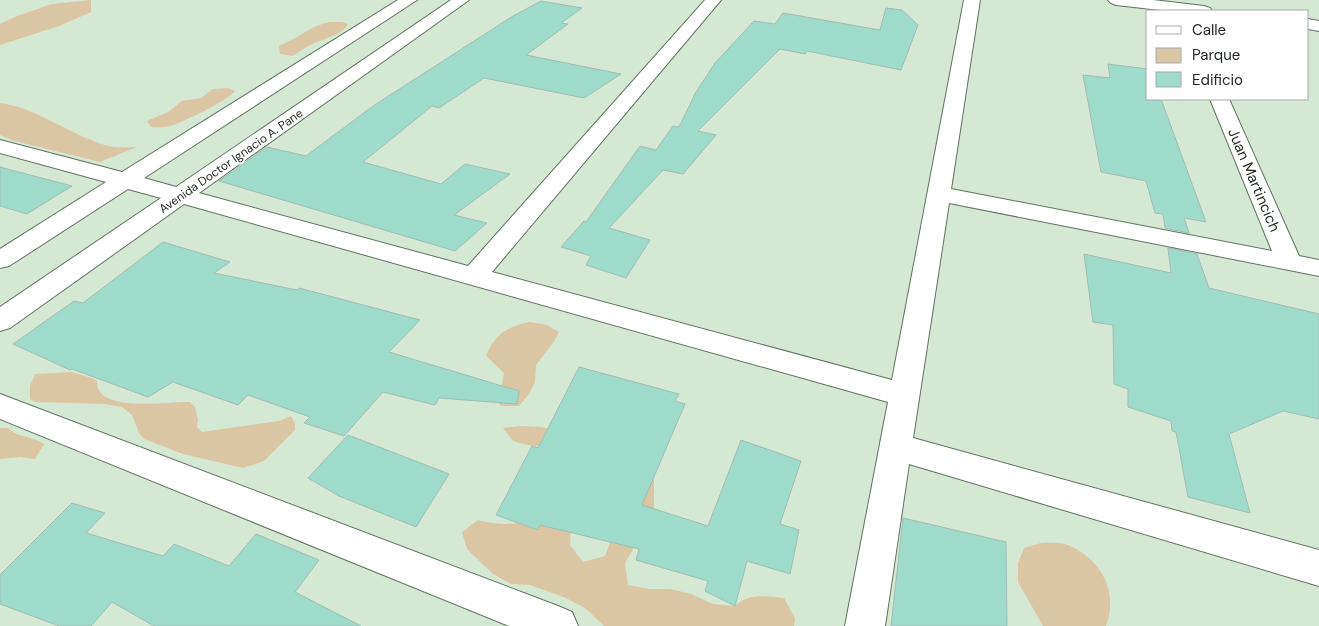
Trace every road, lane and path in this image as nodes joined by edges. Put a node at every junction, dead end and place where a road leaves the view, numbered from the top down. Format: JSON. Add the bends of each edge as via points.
{"nodes":[{"id":1,"x":409,"y":0,"type":"edge"},
{"id":2,"x":461,"y":0,"type":"edge"},
{"id":3,"x":713,"y":0,"type":"edge"},
{"id":4,"x":1116,"y":0,"type":"edge"},
{"id":5,"x":968,"y":1,"type":"edge"},
{"id":6,"x":1181,"y":7,"type":"edge"},
{"id":7,"x":1198,"y":10,"type":"edge"},
{"id":8,"x":1220,"y":100,"type":"edge"},
{"id":9,"x":0,"y":146,"type":"edge"},
{"id":10,"x":124,"y":180,"type":"junction"},
{"id":11,"x":939,"y":194,"type":"junction"},
{"id":12,"x":181,"y":196,"type":"junction"},
{"id":13,"x":0,"y":260,"type":"edge"},
{"id":14,"x":1289,"y":262,"type":"junction"},
{"id":15,"x":1319,"y":268,"type":"edge"},
{"id":16,"x":473,"y":277,"type":"junction"},
{"id":17,"x":0,"y":321,"type":"edge"},
{"id":18,"x":904,"y":395,"type":"junction"},
{"id":19,"x":0,"y":406,"type":"edge"},
{"id":20,"x":896,"y":447,"type":"junction"},
{"id":21,"x":1319,"y":568,"type":"edge"},
{"id":22,"x":558,"y":626,"type":"edge"},
{"id":23,"x":865,"y":626,"type":"edge"}],
"edges":[{"from":1,"to":10,"type":"street"},
{"from":2,"to":12,"type":"street","name":"Avenida Doctor Ignacio A. Pane"},
{"from":3,"to":16,"type":"street"},
{"from":4,"to":6,"type":"street"},
{"from":5,"to":11,"type":"street"},
{"from":6,"to":7,"type":"street"},
{"from":8,"to":14,"type":"street","name":"Juan Martincich"},
{"from":9,"to":10,"type":"street"},
{"from":10,"to":12,"type":"street"},
{"from":10,"to":13,"type":"street"},
{"from":11,"to":14,"type":"street"},
{"from":11,"to":18,"type":"street"},
{"from":12,"to":16,"type":"street"},
{"from":12,"to":17,"type":"street","name":"Avenida Doctor Ignacio A. Pane"},
{"from":14,"to":15,"type":"street"},
{"from":16,"to":18,"type":"street"},
{"from":18,"to":20,"type":"street"},
{"from":19,"to":22,"type":"street"},
{"from":20,"to":21,"type":"street"},
{"from":20,"to":23,"type":"street"}]}
